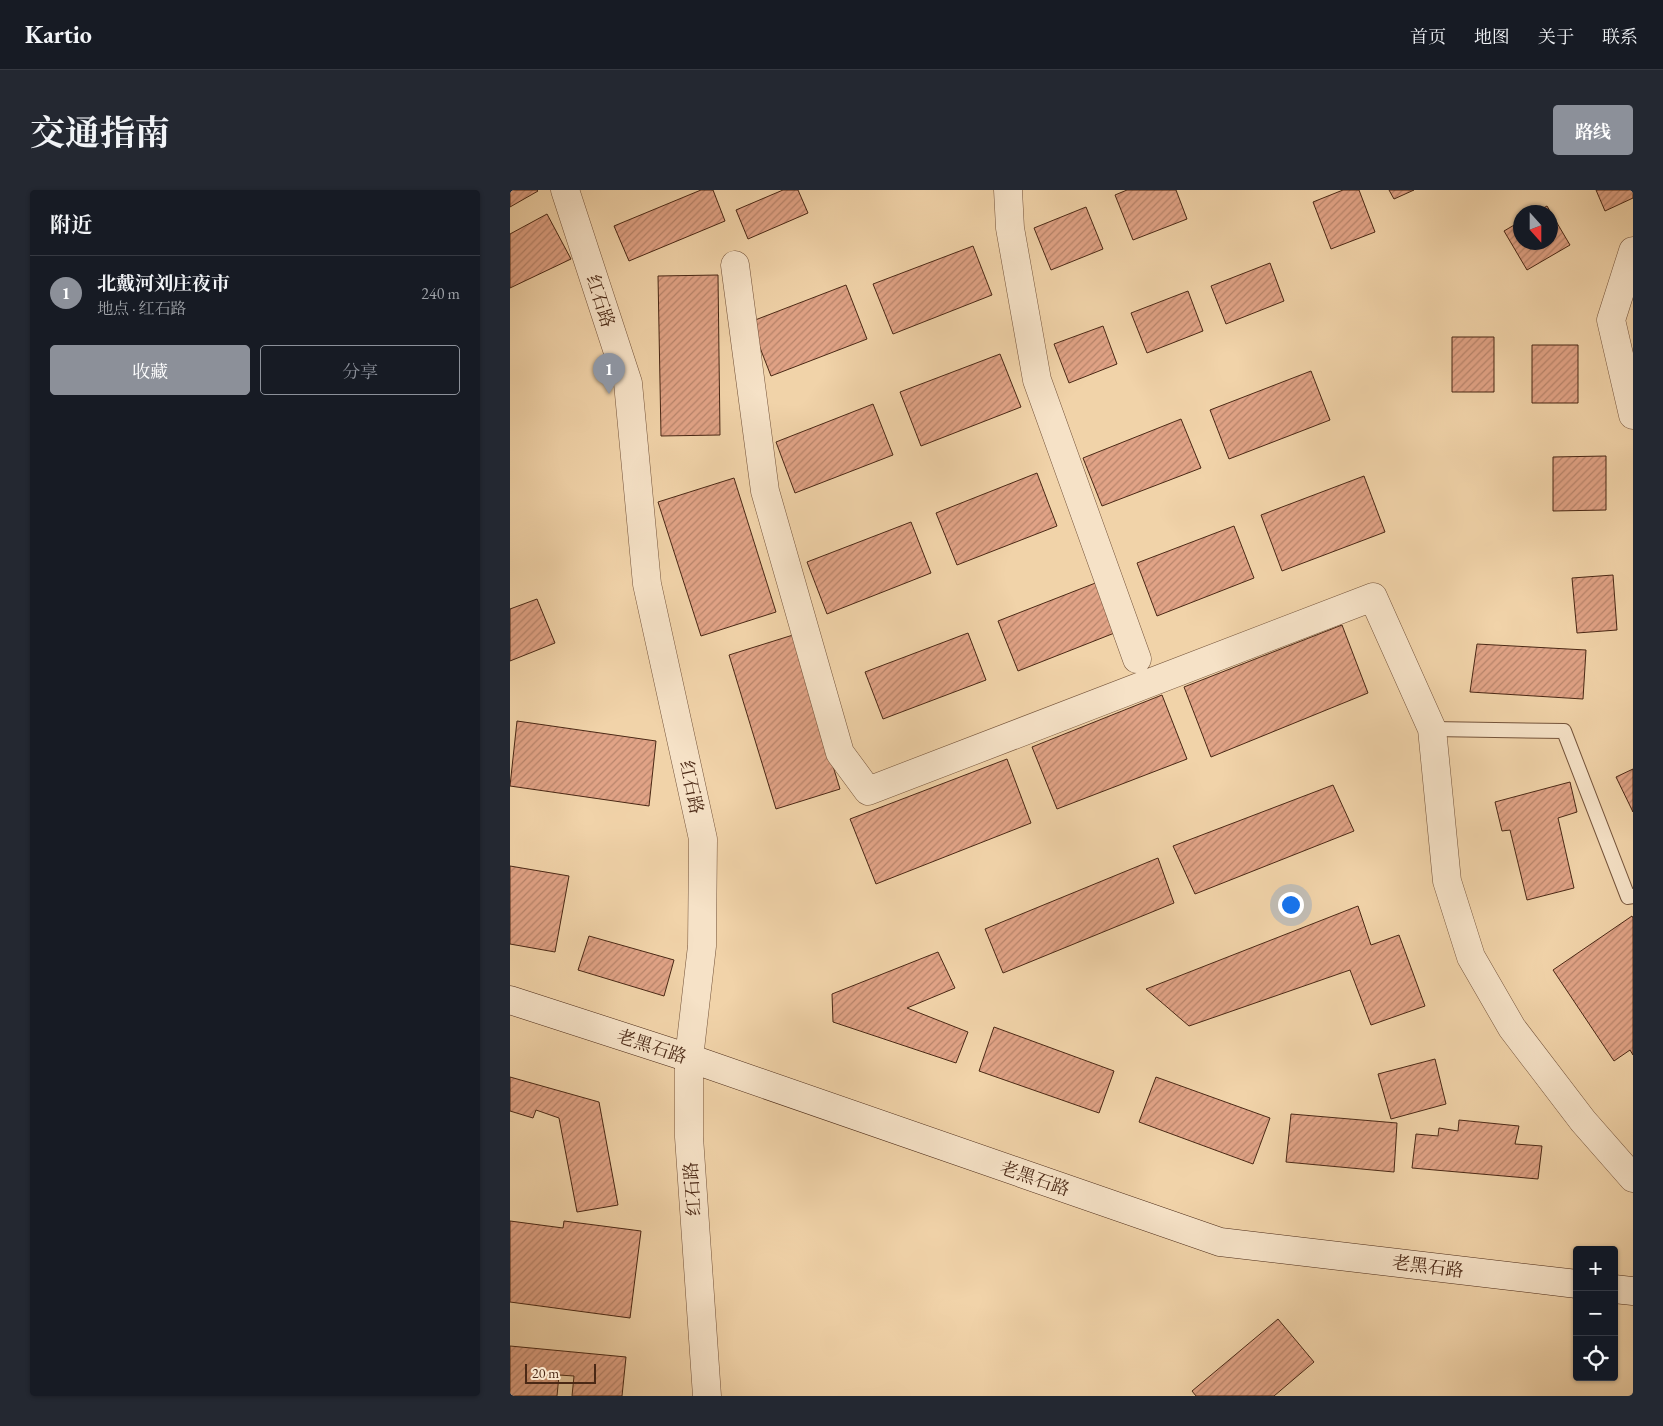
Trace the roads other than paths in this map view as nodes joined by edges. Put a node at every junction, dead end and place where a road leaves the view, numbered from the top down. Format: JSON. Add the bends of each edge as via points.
{"nodes":[{"id":1,"x":565,"y":190,"type":"edge"},
{"id":2,"x":1008,"y":190,"type":"edge"},
{"id":3,"x":1633,"y":251,"type":"edge"},
{"id":4,"x":735,"y":265,"type":"dead end"},
{"id":5,"x":1633,"y":414,"type":"edge"},
{"id":6,"x":1137,"y":659,"type":"dead end"},
{"id":7,"x":1432,"y":729,"type":"junction"},
{"id":8,"x":1633,"y":896,"type":"edge"},
{"id":9,"x":510,"y":1000,"type":"edge"},
{"id":10,"x":689,"y":1058,"type":"junction"},
{"id":11,"x":1633,"y":1178,"type":"edge"},
{"id":12,"x":1573,"y":1284,"type":"edge"},
{"id":13,"x":1618,"y":1289,"type":"edge"},
{"id":14,"x":1633,"y":1291,"type":"edge"},
{"id":15,"x":707,"y":1396,"type":"edge"}],
"edges":[{"from":1,"to":10,"type":"street","name":"红石路","via":[[628,383],[647,584],[703,839],[702,946]]},
{"from":2,"to":6,"type":"street","via":[[1010,228],[1037,380]]},
{"from":3,"to":5,"type":"street","via":[[1611,320]]},
{"from":4,"to":7,"type":"street","via":[[765,491],[840,753],[868,791],[1373,597]]},
{"from":7,"to":8,"type":"lane","via":[[1564,731],[1628,897]]},
{"from":7,"to":11,"type":"street","via":[[1447,881],[1471,957],[1512,1028],[1583,1121]]},
{"from":9,"to":10,"type":"street","name":"老黑石路"},
{"from":10,"to":12,"type":"street","name":"老黑石路","via":[[1220,1242]]},
{"from":10,"to":15,"type":"street","name":"红石路","via":[[688,1137]]},
{"from":13,"to":14,"type":"street"}]}
